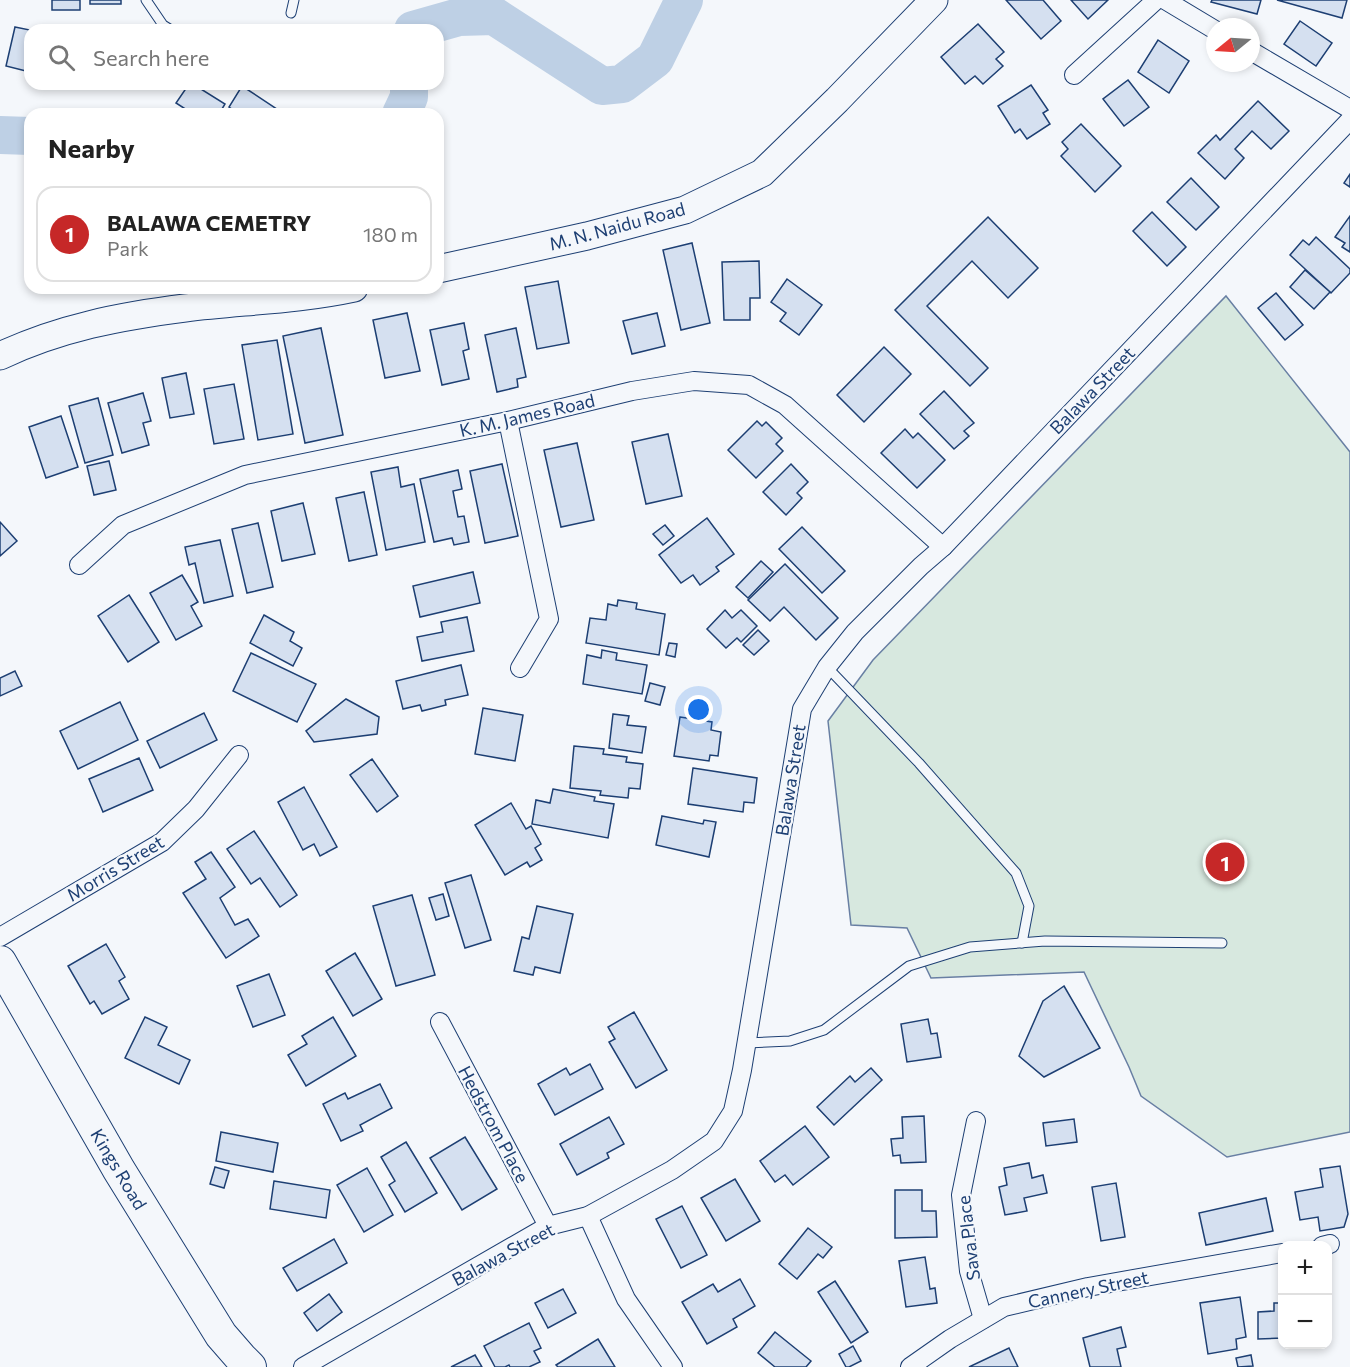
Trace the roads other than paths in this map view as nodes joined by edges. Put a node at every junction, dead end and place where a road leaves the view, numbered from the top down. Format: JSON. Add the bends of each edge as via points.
{"nodes":[{"id":1,"x":146,"y":0,"type":"edge"},
{"id":2,"x":294,"y":0,"type":"edge"},
{"id":3,"x":934,"y":0,"type":"edge"},
{"id":4,"x":1156,"y":0,"type":"edge"},
{"id":5,"x":1165,"y":0,"type":"edge"},
{"id":6,"x":291,"y":13,"type":"dead end"},
{"id":7,"x":162,"y":24,"type":"edge"},
{"id":8,"x":1206,"y":25,"type":"edge"},
{"id":9,"x":1260,"y":56,"type":"edge"},
{"id":10,"x":1074,"y":75,"type":"dead end"},
{"id":11,"x":1350,"y":109,"type":"edge"},
{"id":12,"x":1350,"y":120,"type":"edge"},
{"id":13,"x":444,"y":268,"type":"edge"},
{"id":14,"x":328,"y":294,"type":"edge"},
{"id":15,"x":0,"y":356,"type":"edge"},
{"id":16,"x":508,"y":421,"type":"junction"},
{"id":17,"x":943,"y":548,"type":"junction"},
{"id":18,"x":80,"y":565,"type":"dead end"},
{"id":19,"x":827,"y":667,"type":"junction"},
{"id":20,"x":520,"y":668,"type":"dead end"},
{"id":21,"x":239,"y":755,"type":"dead end"},
{"id":22,"x":0,"y":937,"type":"edge"},
{"id":23,"x":1022,"y":943,"type":"junction"},
{"id":24,"x":1222,"y":943,"type":"dead end"},
{"id":25,"x":0,"y":962,"type":"edge"},
{"id":26,"x":440,"y":1022,"type":"dead end"},
{"id":27,"x":747,"y":1042,"type":"junction"},
{"id":28,"x":976,"y":1121,"type":"dead end"},
{"id":29,"x":588,"y":1216,"type":"junction"},
{"id":30,"x":548,"y":1226,"type":"junction"},
{"id":31,"x":1278,"y":1253,"type":"edge"},
{"id":32,"x":983,"y":1319,"type":"junction"},
{"id":33,"x":250,"y":1367,"type":"edge"},
{"id":34,"x":303,"y":1367,"type":"edge"},
{"id":35,"x":673,"y":1367,"type":"edge"},
{"id":36,"x":910,"y":1367,"type":"edge"}],
"edges":[{"from":1,"to":7,"type":"lane"},
{"from":2,"to":6,"type":"lane"},
{"from":3,"to":13,"type":"main road","name":"M. N. Naidu Road","via":[[762,173],[685,210]]},
{"from":4,"to":10,"type":"street"},
{"from":5,"to":8,"type":"street"},
{"from":9,"to":11,"type":"street"},
{"from":12,"to":17,"type":"street","name":"Balawa Street"},
{"from":14,"to":15,"type":"main road","via":[[99,321]]},
{"from":16,"to":17,"type":"street","name":"K. M. James Road","via":[[632,391],[694,381],[749,385],[785,405]]},
{"from":16,"to":18,"type":"street","name":"K. M. James Road","via":[[245,475],[123,525]]},
{"from":16,"to":20,"type":"street","via":[[549,619]]},
{"from":17,"to":19,"type":"street","name":"Balawa Street","via":[[855,632]]},
{"from":19,"to":23,"type":"lane","via":[[1016,873],[1029,906]]},
{"from":19,"to":27,"type":"street","name":"Balawa Street","via":[[802,709]]},
{"from":21,"to":22,"type":"street","name":"Morris Street","via":[[196,809],[162,842]]},
{"from":23,"to":24,"type":"lane"},
{"from":23,"to":27,"type":"lane","via":[[970,947],[909,966],[824,1030],[790,1041]]},
{"from":25,"to":33,"type":"highway","name":"Kings Road","via":[[119,1170],[221,1335]]},
{"from":26,"to":30,"type":"street","name":"Hedstrom Place"},
{"from":27,"to":29,"type":"street","name":"Balawa Street","via":[[733,1111],[714,1141],[672,1170]]},
{"from":28,"to":32,"type":"street","name":"Sava Place","via":[[961,1195],[969,1271]]},
{"from":29,"to":30,"type":"street","name":"Balawa Street"},
{"from":29,"to":35,"type":"street","via":[[626,1299]]},
{"from":30,"to":34,"type":"street","name":"Balawa Street"},
{"from":31,"to":32,"type":"street","name":"Cannery Street","via":[[1088,1287],[1004,1307]]},
{"from":32,"to":36,"type":"street","name":"Cannery Street"}]}
